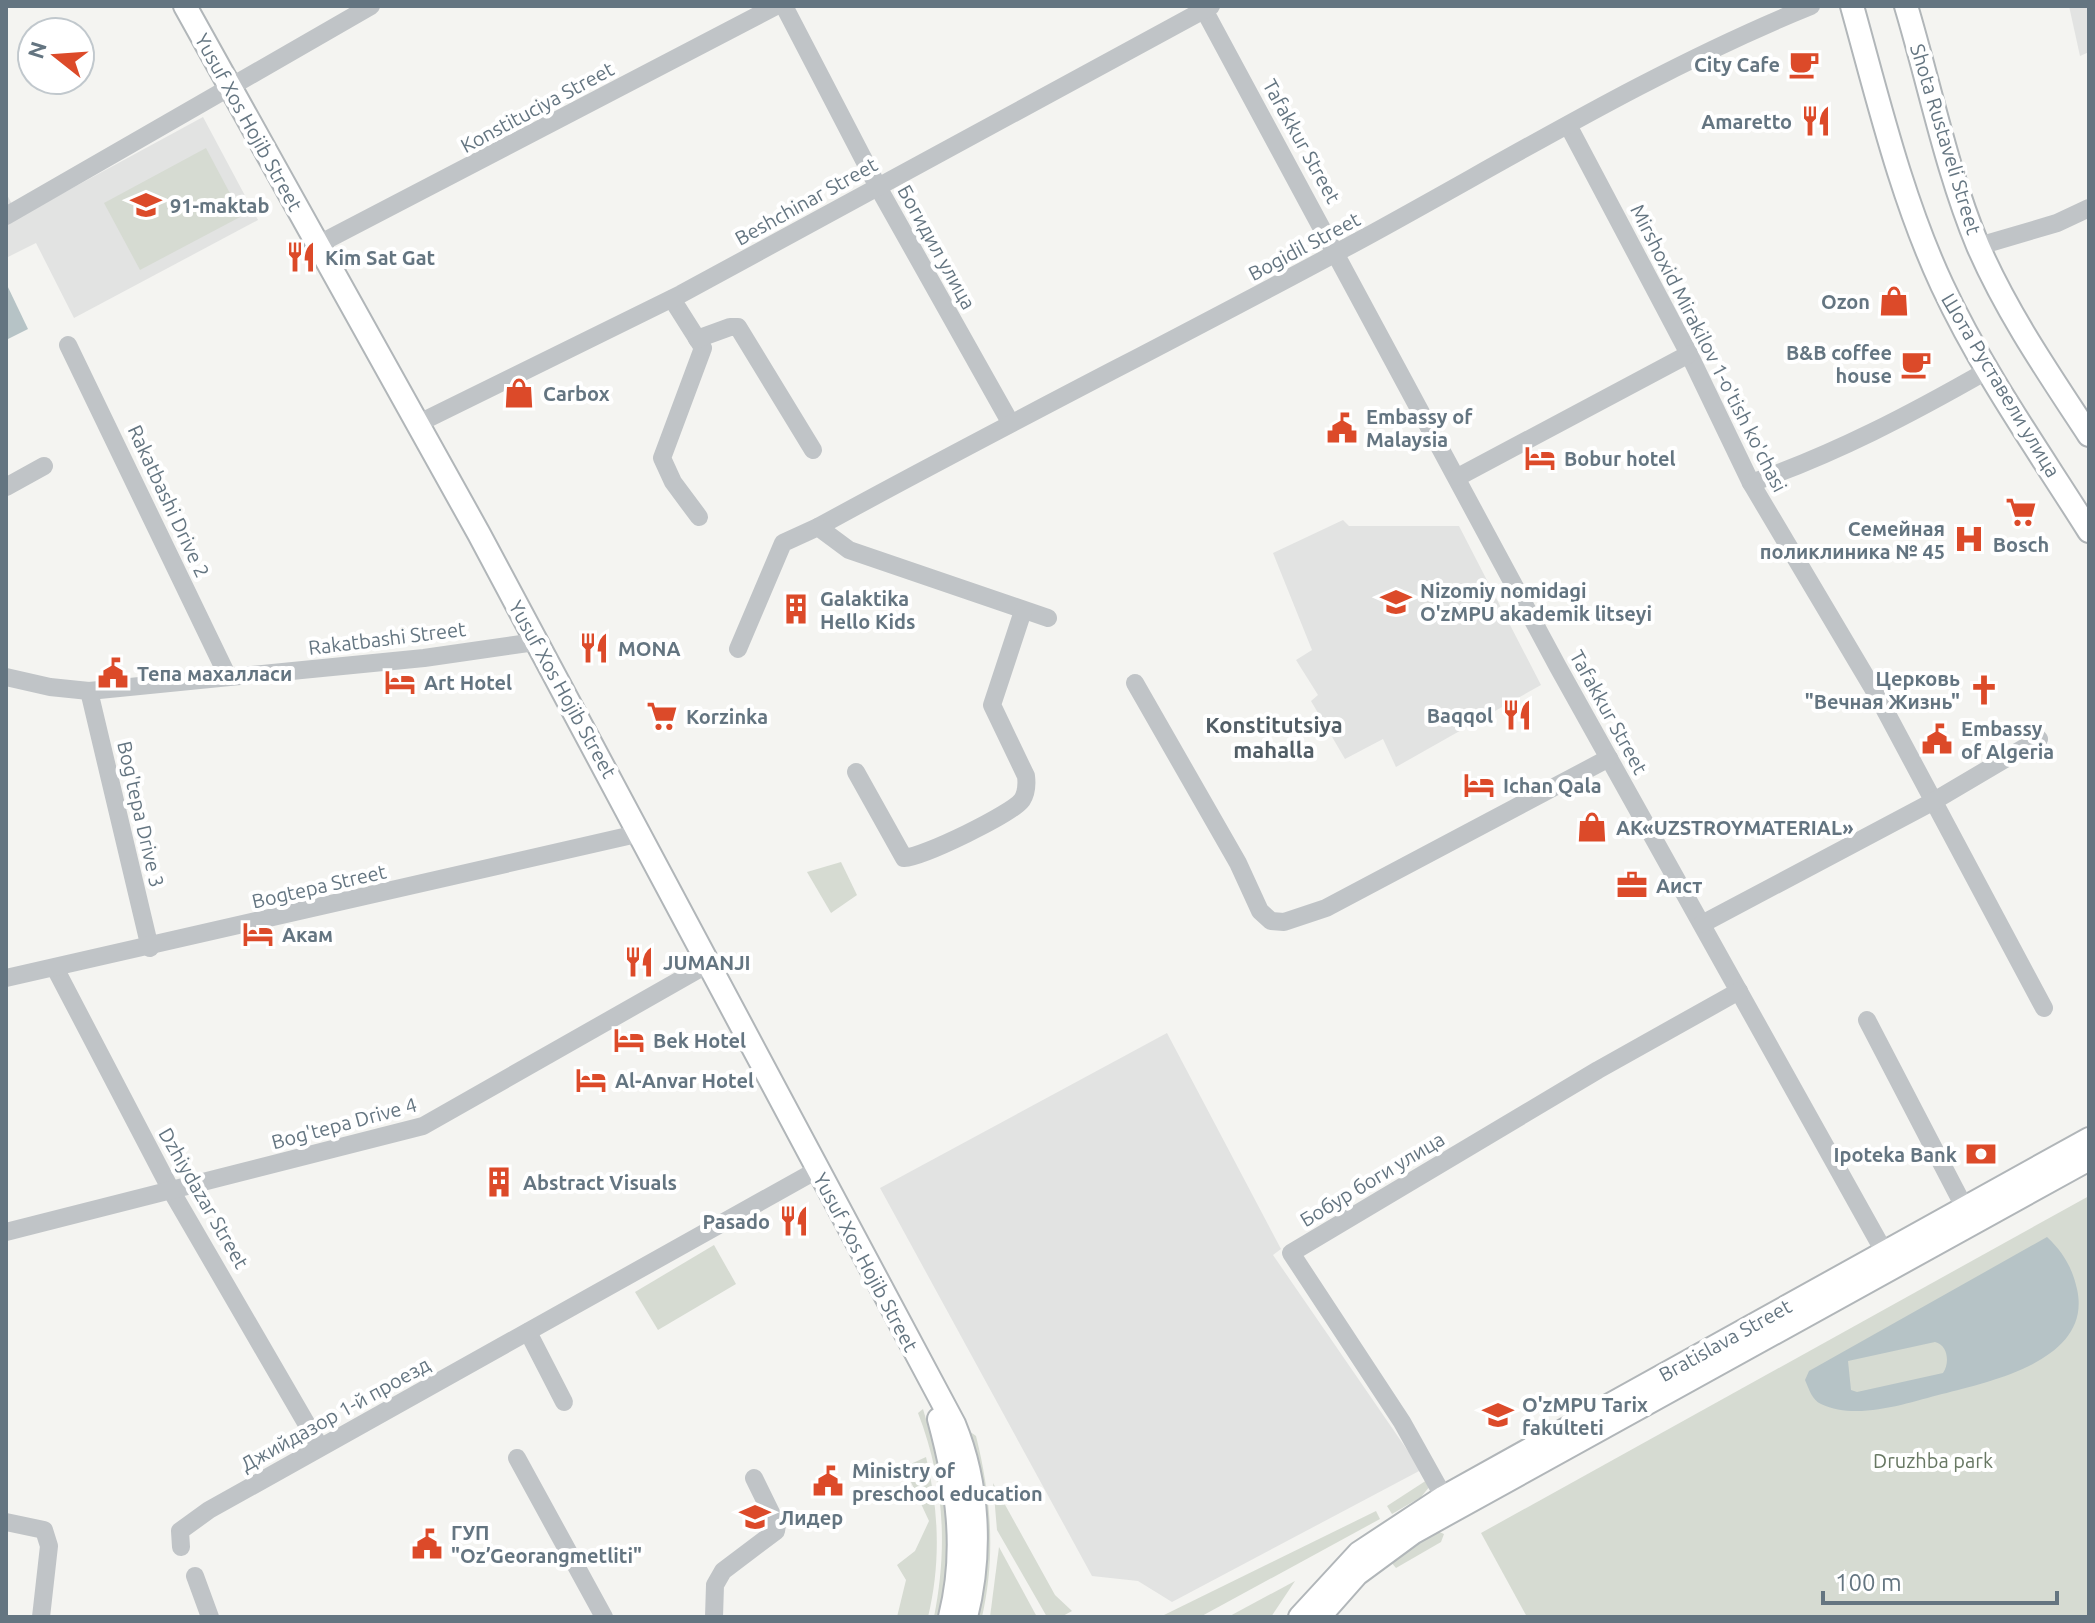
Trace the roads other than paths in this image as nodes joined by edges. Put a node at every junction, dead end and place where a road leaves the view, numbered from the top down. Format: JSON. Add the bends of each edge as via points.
{"nodes":[{"id":1,"x":185,"y":6,"type":"edge"},
{"id":2,"x":371,"y":6,"type":"edge"},
{"id":3,"x":776,"y":6,"type":"edge"},
{"id":4,"x":784,"y":6,"type":"edge"},
{"id":5,"x":1811,"y":6,"type":"edge"},
{"id":6,"x":1852,"y":6,"type":"edge"},
{"id":7,"x":1906,"y":6,"type":"edge"},
{"id":8,"x":1206,"y":7,"type":"edge"},
{"id":9,"x":229,"y":87,"type":"junction"},
{"id":10,"x":1569,"y":127,"type":"junction"},
{"id":11,"x":878,"y":187,"type":"junction"},
{"id":12,"x":2089,"y":208,"type":"edge"},
{"id":13,"x":6,"y":216,"type":"edge"},
{"id":14,"x":317,"y":245,"type":"junction"},
{"id":15,"x":1979,"y":246,"type":"junction"},
{"id":16,"x":1338,"y":252,"type":"junction"},
{"id":17,"x":672,"y":299,"type":"junction"},
{"id":18,"x":697,"y":339,"type":"junction"},
{"id":19,"x":68,"y":345,"type":"dead end"},
{"id":20,"x":1689,"y":354,"type":"junction"},
{"id":21,"x":1988,"y":370,"type":"junction"},
{"id":22,"x":1010,"y":422,"type":"junction"},
{"id":23,"x":417,"y":424,"type":"junction"},
{"id":24,"x":2089,"y":435,"type":"edge"},
{"id":25,"x":813,"y":450,"type":"dead end"},
{"id":26,"x":44,"y":466,"type":"dead end"},
{"id":27,"x":1458,"y":477,"type":"junction"},
{"id":28,"x":1751,"y":483,"type":"junction"},
{"id":29,"x":6,"y":487,"type":"edge"},
{"id":30,"x":699,"y":517,"type":"dead end"},
{"id":31,"x":818,"y":527,"type":"junction"},
{"id":32,"x":2089,"y":531,"type":"edge"},
{"id":33,"x":1023,"y":611,"type":"junction"},
{"id":34,"x":1048,"y":618,"type":"dead end"},
{"id":35,"x":535,"y":642,"type":"junction"},
{"id":36,"x":738,"y":649,"type":"dead end"},
{"id":37,"x":6,"y":677,"type":"edge"},
{"id":38,"x":228,"y":677,"type":"junction"},
{"id":39,"x":1135,"y":683,"type":"dead end"},
{"id":40,"x":89,"y":691,"type":"junction"},
{"id":41,"x":2039,"y":739,"type":"dead end"},
{"id":42,"x":1609,"y":758,"type":"junction"},
{"id":43,"x":856,"y":772,"type":"dead end"},
{"id":44,"x":1934,"y":801,"type":"junction"},
{"id":45,"x":641,"y":833,"type":"junction"},
{"id":46,"x":1702,"y":924,"type":"junction"},
{"id":47,"x":150,"y":948,"type":"junction"},
{"id":48,"x":708,"y":964,"type":"junction"},
{"id":49,"x":55,"y":968,"type":"junction"},
{"id":50,"x":6,"y":978,"type":"edge"},
{"id":51,"x":1739,"y":991,"type":"junction"},
{"id":52,"x":2044,"y":1008,"type":"dead end"},
{"id":53,"x":1867,"y":1020,"type":"dead end"},
{"id":54,"x":2089,"y":1139,"type":"edge"},
{"id":55,"x":2089,"y":1159,"type":"edge"},
{"id":56,"x":817,"y":1170,"type":"junction"},
{"id":57,"x":172,"y":1192,"type":"junction"},
{"id":58,"x":1968,"y":1215,"type":"junction"},
{"id":59,"x":6,"y":1232,"type":"edge"},
{"id":60,"x":1888,"y":1259,"type":"junction"},
{"id":61,"x":528,"y":1332,"type":"junction"},
{"id":62,"x":928,"y":1379,"type":"junction"},
{"id":63,"x":564,"y":1402,"type":"dead end"},
{"id":64,"x":320,"y":1447,"type":"junction"},
{"id":65,"x":517,"y":1458,"type":"dead end"},
{"id":66,"x":754,"y":1478,"type":"dead end"},
{"id":67,"x":1448,"y":1504,"type":"junction"},
{"id":68,"x":6,"y":1522,"type":"edge"},
{"id":69,"x":181,"y":1547,"type":"dead end"},
{"id":70,"x":195,"y":1576,"type":"dead end"},
{"id":71,"x":41,"y":1617,"type":"edge"},
{"id":72,"x":210,"y":1617,"type":"edge"},
{"id":73,"x":604,"y":1617,"type":"edge"},
{"id":74,"x":714,"y":1617,"type":"edge"},
{"id":75,"x":950,"y":1617,"type":"edge"},
{"id":76,"x":966,"y":1617,"type":"edge"},
{"id":77,"x":1300,"y":1617,"type":"edge"},
{"id":78,"x":1319,"y":1617,"type":"edge"}],
"edges":[{"from":1,"to":9,"type":"main road","name":"Yusuf Xos Hojib Street"},
{"from":2,"to":9,"type":"street"},
{"from":3,"to":14,"type":"street","name":"Konstituciya Street"},
{"from":4,"to":11,"type":"street","name":"Богидил улица"},
{"from":5,"to":10,"type":"street","name":"Bogidil Street","via":[[1757,28]]},
{"from":6,"to":21,"type":"main road","name":"Шота Руставели улица","via":[[1924,240],[1950,302]]},
{"from":7,"to":15,"type":"main road","name":"Shota Rustaveli Street"},
{"from":8,"to":11,"type":"street","name":"Beshchinar Street"},
{"from":8,"to":16,"type":"street","name":"Tafakkur Street"},
{"from":9,"to":13,"type":"street"},
{"from":9,"to":14,"type":"main road","name":"Yusuf Xos Hojib Street"},
{"from":10,"to":16,"type":"street","name":"Bogidil Street"},
{"from":10,"to":20,"type":"street","name":"Mirshoxid Mirakilov 1-o'tish ko'chasi"},
{"from":11,"to":17,"type":"street","name":"Beshchinar Street"},
{"from":11,"to":22,"type":"street","name":"Богидил улица"},
{"from":12,"to":15,"type":"street"},
{"from":14,"to":23,"type":"main road","name":"Yusuf Xos Hojib Street"},
{"from":15,"to":24,"type":"main road","name":"Shota Rustaveli Street","via":[[2008,306]]},
{"from":16,"to":22,"type":"street","name":"Bogidil Street"},
{"from":16,"to":27,"type":"street","name":"Tafakkur Street"},
{"from":17,"to":18,"type":"street"},
{"from":17,"to":23,"type":"street","name":"Beshchinar Street"},
{"from":18,"to":25,"type":"street","via":[[738,327]]},
{"from":18,"to":30,"type":"street","via":[[703,348],[662,458]]},
{"from":19,"to":38,"type":"street","name":"Rakatbashi Drive 2"},
{"from":20,"to":27,"type":"street"},
{"from":20,"to":28,"type":"street","name":"Mirshoxid Mirakilov 1-o'tish ko'chasi"},
{"from":21,"to":28,"type":"street","via":[[1875,433]]},
{"from":21,"to":32,"type":"main road","name":"Шота Руставели улица"},
{"from":22,"to":31,"type":"street","name":"Bogidil Street"},
{"from":23,"to":35,"type":"main road","name":"Yusuf Xos Hojib Street"},
{"from":26,"to":29,"type":"street"},
{"from":27,"to":42,"type":"street","name":"Tafakkur Street"},
{"from":28,"to":44,"type":"street","name":"Mirshoxid Mirakilov 1-o'tish ko'chasi"},
{"from":31,"to":33,"type":"street","via":[[849,550]]},
{"from":31,"to":36,"type":"street","name":"Bogidil Street","via":[[783,543]]},
{"from":33,"to":34,"type":"street"},
{"from":33,"to":43,"type":"street","via":[[992,705],[1026,776],[1021,802],[963,835],[904,858]]},
{"from":35,"to":38,"type":"street","name":"Rakatbashi Street"},
{"from":35,"to":45,"type":"main road","name":"Yusuf Xos Hojib Street"},
{"from":37,"to":40,"type":"street","name":"Rakatbashi Street"},
{"from":38,"to":40,"type":"street","name":"Rakatbashi Street"},
{"from":39,"to":42,"type":"street","via":[[1260,911],[1271,921],[1326,908]]},
{"from":40,"to":47,"type":"street","name":"Bog'tepa Drive 3"},
{"from":41,"to":44,"type":"street"},
{"from":42,"to":46,"type":"street","name":"Tafakkur Street"},
{"from":44,"to":46,"type":"street"},
{"from":44,"to":52,"type":"street","name":"Mirshoxid Mirakilov 1-o'tish ko'chasi"},
{"from":45,"to":47,"type":"street","name":"Bogtepa Street"},
{"from":45,"to":48,"type":"main road","name":"Yusuf Xos Hojib Street"},
{"from":46,"to":51,"type":"street","name":"Tafakkur Street"},
{"from":47,"to":49,"type":"street","name":"Bogtepa Street"},
{"from":48,"to":56,"type":"main road","name":"Yusuf Xos Hojib Street"},
{"from":48,"to":57,"type":"street","name":"Bog'tepa Drive 4","via":[[423,1126]]},
{"from":49,"to":50,"type":"street","name":"Bogtepa Street"},
{"from":49,"to":57,"type":"street","name":"Dzhiydazar Street"},
{"from":51,"to":60,"type":"street","name":"Tafakkur Street"},
{"from":51,"to":67,"type":"street","name":"Бобур боги улица","via":[[1291,1253],[1402,1422]]},
{"from":53,"to":58,"type":"street"},
{"from":54,"to":58,"type":"main road","name":"Bratislava Street"},
{"from":55,"to":58,"type":"main road","name":"Bratislava Street"},
{"from":56,"to":61,"type":"street","name":"Джийдазор 1-й проезд"},
{"from":56,"to":62,"type":"main road","name":"Yusuf Xos Hojib Street"},
{"from":57,"to":59,"type":"street","name":"Bog'tepa Drive 4"},
{"from":57,"to":64,"type":"street","name":"Dzhiydazar Street"},
{"from":58,"to":60,"type":"main road","name":"Bratislava Street"},
{"from":60,"to":67,"type":"main road","name":"Bratislava Street"},
{"from":61,"to":63,"type":"street"},
{"from":61,"to":64,"type":"street","name":"Джийдазор 1-й проезд"},
{"from":62,"to":75,"type":"main road","name":"Yusuf Xos Hojib Street","via":[[951,1462],[958,1511],[959,1562]]},
{"from":62,"to":76,"type":"main road","name":"Yusuf Xos Hojib Street","via":[[961,1441],[973,1493],[975,1563]]},
{"from":64,"to":69,"type":"street","name":"Джийдазор 1-й проезд","via":[[180,1531]]},
{"from":65,"to":73,"type":"street"},
{"from":66,"to":74,"type":"street","via":[[776,1531],[723,1571],[715,1585]]},
{"from":67,"to":77,"type":"main road","name":"Bratislava Street","via":[[1359,1553]]},
{"from":67,"to":78,"type":"main road","name":"Bratislava Street","via":[[1374,1560]]},
{"from":68,"to":71,"type":"street","via":[[44,1530],[49,1546]]},
{"from":70,"to":72,"type":"street"}]}
